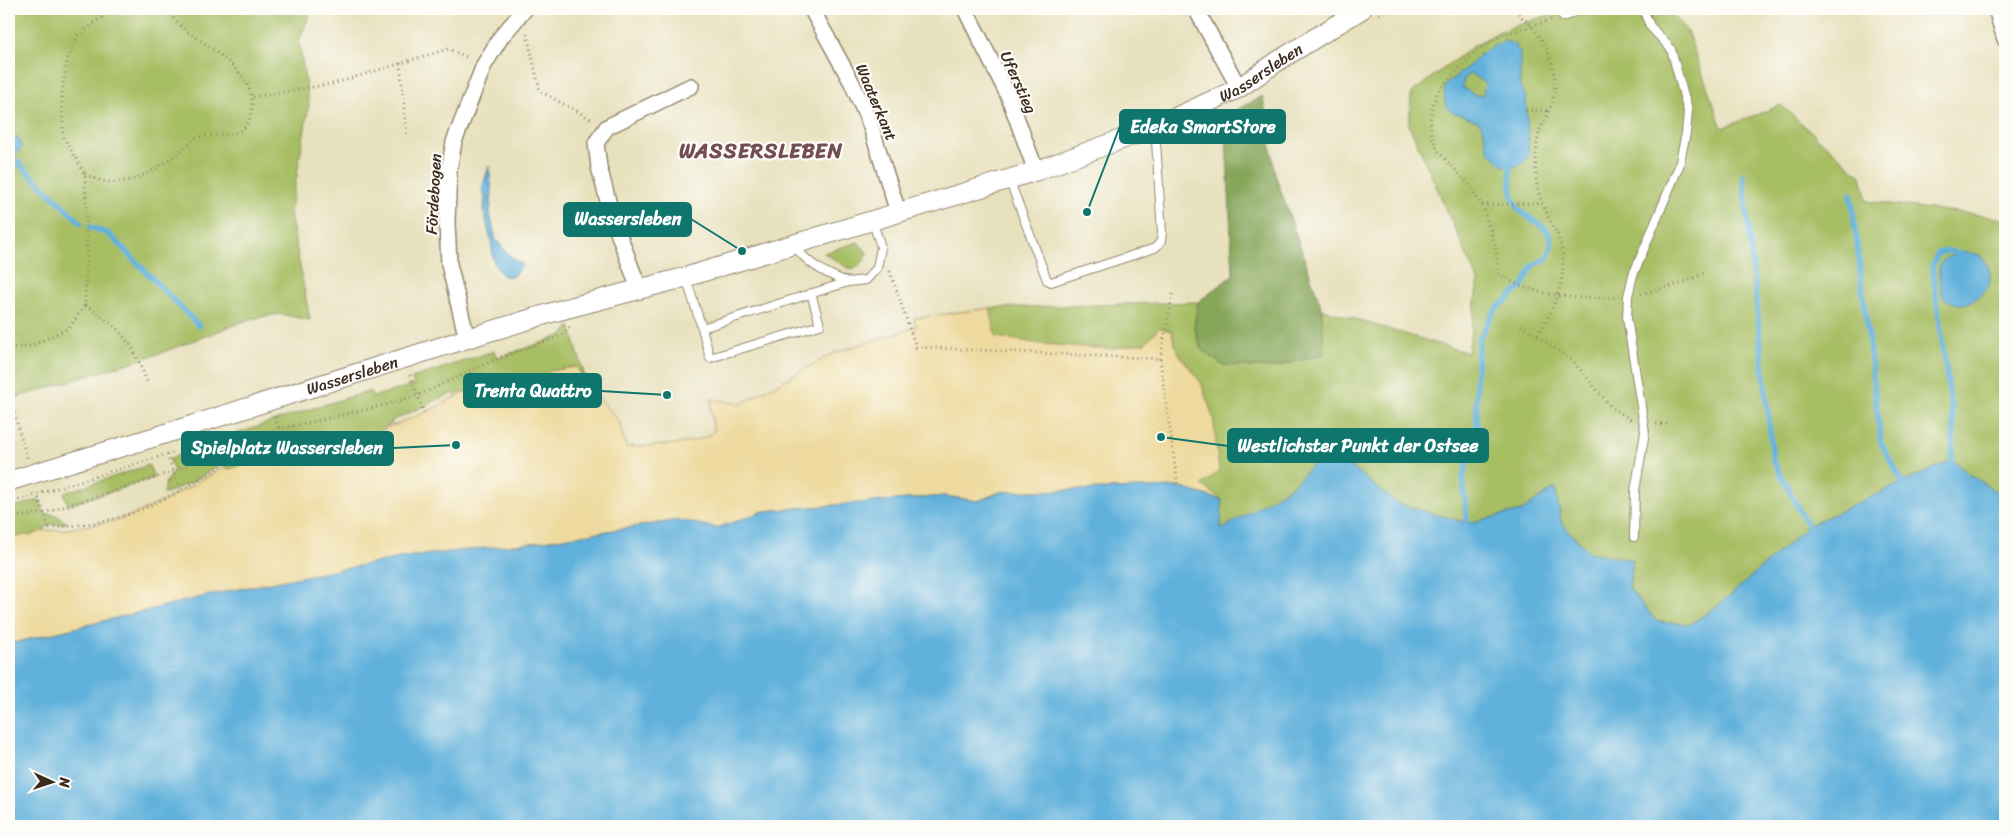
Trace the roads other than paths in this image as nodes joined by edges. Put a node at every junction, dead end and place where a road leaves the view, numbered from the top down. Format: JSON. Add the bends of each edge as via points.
{"nodes":[{"id":1,"x":965,"y":9,"type":"edge"},
{"id":2,"x":1196,"y":9,"type":"edge"},
{"id":3,"x":1362,"y":9,"type":"edge"},
{"id":4,"x":1582,"y":9,"type":"edge"},
{"id":5,"x":1642,"y":9,"type":"edge"},
{"id":6,"x":1996,"y":9,"type":"edge"},
{"id":7,"x":812,"y":10,"type":"dead end"},
{"id":8,"x":523,"y":11,"type":"edge"},
{"id":9,"x":1563,"y":16,"type":"road end"},
{"id":10,"x":2005,"y":38,"type":"edge"},
{"id":11,"x":691,"y":86,"type":"dead end"},
{"id":12,"x":1239,"y":88,"type":"junction"},
{"id":13,"x":1155,"y":127,"type":"junction"},
{"id":14,"x":1036,"y":171,"type":"junction"},
{"id":15,"x":1009,"y":179,"type":"junction"},
{"id":16,"x":898,"y":212,"type":"junction"},
{"id":17,"x":872,"y":220,"type":"junction"},
{"id":18,"x":794,"y":244,"type":"junction"},
{"id":19,"x":686,"y":277,"type":"junction"},
{"id":20,"x":848,"y":282,"type":"junction"},
{"id":21,"x":639,"y":289,"type":"junction"},
{"id":22,"x":811,"y":294,"type":"junction"},
{"id":23,"x":702,"y":328,"type":"junction"},
{"id":24,"x":466,"y":339,"type":"junction"},
{"id":25,"x":9,"y":481,"type":"edge"},
{"id":26,"x":1634,"y":537,"type":"dead end"}],
"edges":[{"from":1,"to":14,"type":"street","name":"Uferstieg","via":[[1008,95]]},
{"from":2,"to":12,"type":"street"},
{"from":3,"to":12,"type":"street","name":"Wassersleben"},
{"from":4,"to":9,"type":"lane"},
{"from":5,"to":26,"type":"lane","via":[[1650,26],[1670,49],[1688,111],[1679,166],[1633,275],[1628,296],[1627,318],[1645,432],[1635,491]]},
{"from":6,"to":10,"type":"street"},
{"from":7,"to":16,"type":"street","name":"Waaterkant","via":[[852,83],[870,124]]},
{"from":8,"to":24,"type":"street","name":"Fördebogen","via":[[501,37],[484,65],[454,142],[449,170],[449,264]]},
{"from":11,"to":21,"type":"street","via":[[606,127],[596,143],[612,216]]},
{"from":12,"to":13,"type":"street","name":"Wassersleben"},
{"from":13,"to":14,"type":"street","name":"Wassersleben"},
{"from":13,"to":15,"type":"lane","via":[[1162,232],[1161,241],[1155,248],[1051,282],[1047,280]]},
{"from":14,"to":15,"type":"street","name":"Wassersleben"},
{"from":15,"to":16,"type":"street","name":"Wassersleben"},
{"from":16,"to":17,"type":"street","name":"Wassersleben"},
{"from":17,"to":18,"type":"street","name":"Wassersleben"},
{"from":17,"to":20,"type":"lane","via":[[882,247],[878,268],[866,280]]},
{"from":18,"to":19,"type":"street","name":"Wassersleben"},
{"from":18,"to":20,"type":"lane","via":[[800,255],[833,277]]},
{"from":19,"to":21,"type":"street","name":"Wassersleben"},
{"from":19,"to":23,"type":"lane"},
{"from":20,"to":22,"type":"lane"},
{"from":21,"to":24,"type":"street","name":"Wassersleben"},
{"from":22,"to":23,"type":"lane"},
{"from":22,"to":23,"type":"lane","via":[[820,325],[710,358]]},
{"from":24,"to":25,"type":"street","name":"Wassersleben"}]}
